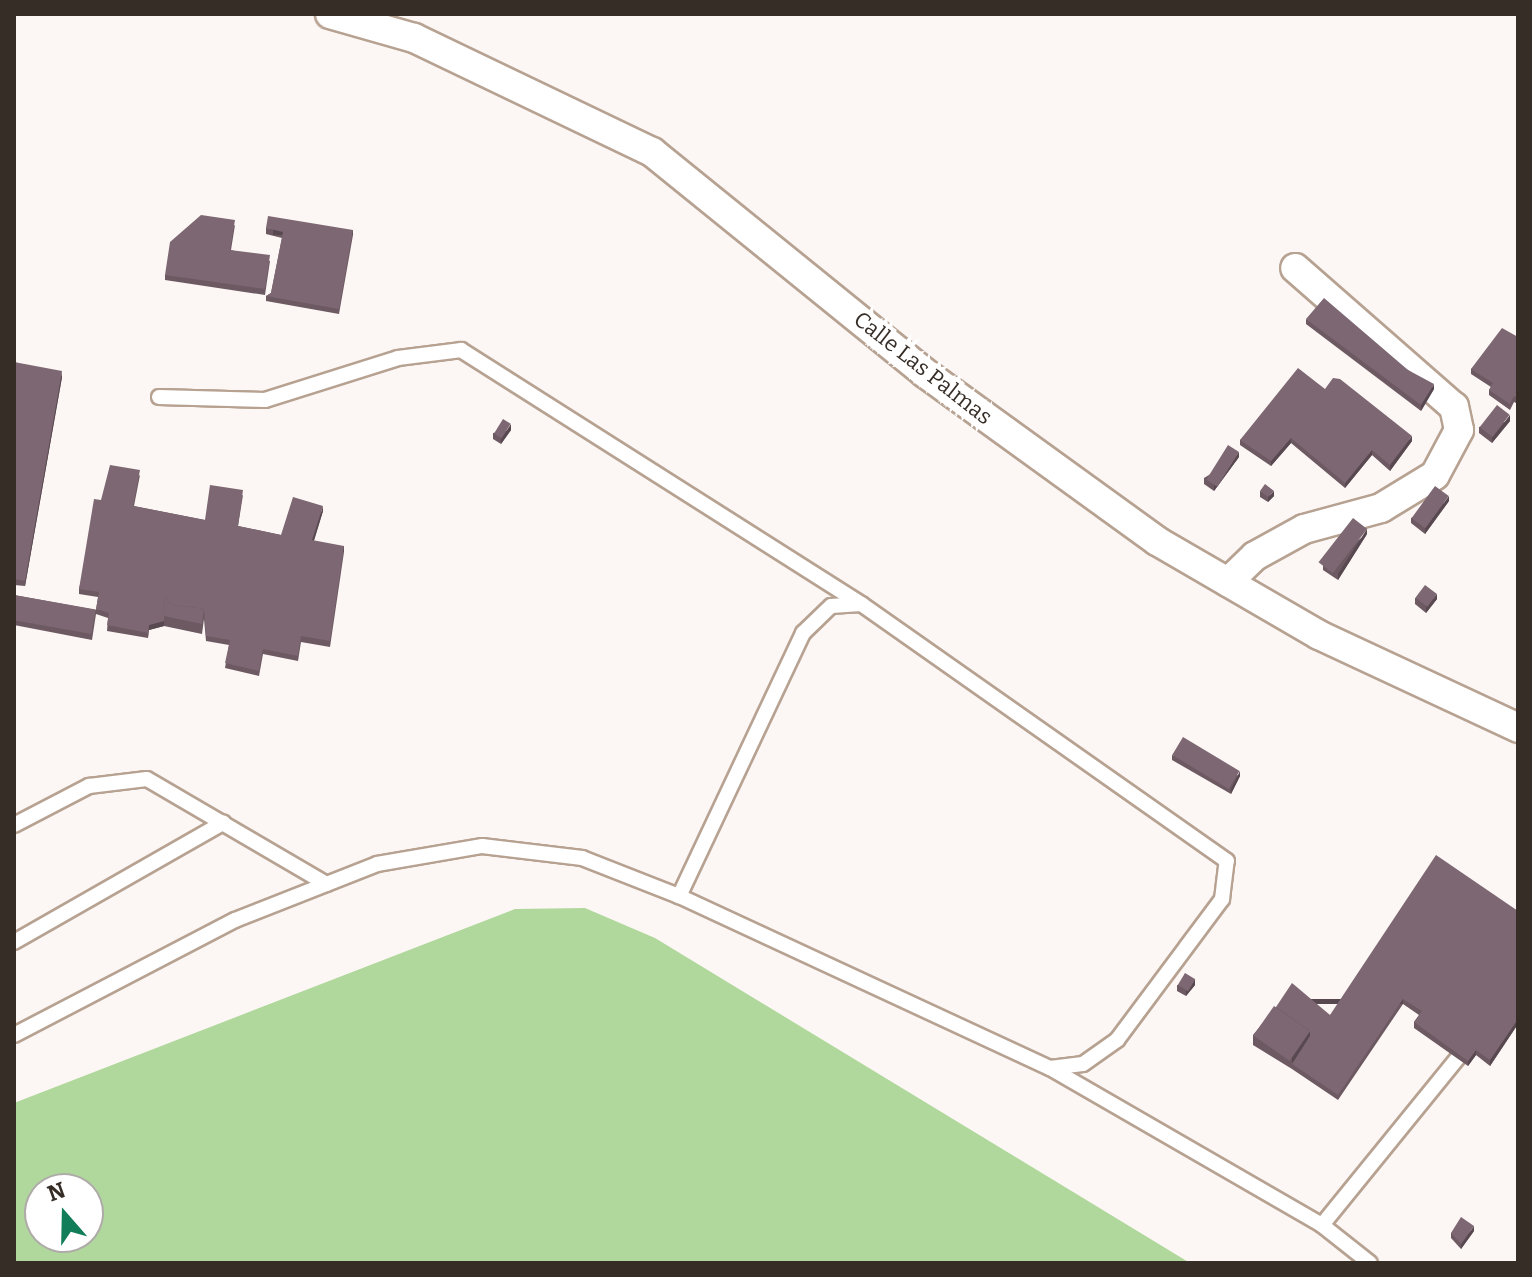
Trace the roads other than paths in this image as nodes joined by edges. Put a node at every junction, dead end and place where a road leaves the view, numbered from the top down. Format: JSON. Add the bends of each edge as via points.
{"nodes":[{"id":1,"x":330,"y":14,"type":"edge"},
{"id":2,"x":1295,"y":268,"type":"dead end"},
{"id":3,"x":159,"y":397,"type":"dead end"},
{"id":4,"x":1228,"y":582,"type":"junction"},
{"id":5,"x":861,"y":604,"type":"junction"},
{"id":6,"x":1518,"y":728,"type":"edge"},
{"id":7,"x":223,"y":823,"type":"junction"},
{"id":8,"x":14,"y":825,"type":"edge"},
{"id":9,"x":327,"y":884,"type":"junction"},
{"id":10,"x":679,"y":896,"type":"junction"},
{"id":11,"x":14,"y":942,"type":"edge"},
{"id":12,"x":1480,"y":1030,"type":"edge"},
{"id":13,"x":14,"y":1035,"type":"edge"},
{"id":14,"x":1050,"y":1068,"type":"junction"},
{"id":15,"x":1322,"y":1225,"type":"junction"},
{"id":16,"x":1370,"y":1263,"type":"edge"}],
"edges":[{"from":1,"to":4,"type":"street","name":"Calle Las Palmas","via":[[414,38],[652,152],[925,373],[1157,541]]},
{"from":2,"to":4,"type":"street","via":[[1454,407],[1459,430],[1435,475],[1381,508],[1304,529],[1255,556]]},
{"from":3,"to":5,"type":"lane","via":[[265,400],[398,358],[461,350]]},
{"from":4,"to":6,"type":"street","name":"Calle Las Palmas","via":[[1319,635]]},
{"from":5,"to":10,"type":"lane","via":[[831,606],[803,633]]},
{"from":5,"to":14,"type":"lane","via":[[1227,861],[1222,899],[1117,1040],[1083,1064]]},
{"from":7,"to":8,"type":"lane","via":[[147,779],[89,786]]},
{"from":7,"to":9,"type":"lane"},
{"from":7,"to":11,"type":"lane"},
{"from":9,"to":10,"type":"lane","via":[[377,864],[482,846],[582,858]]},
{"from":9,"to":13,"type":"lane","via":[[235,920]]},
{"from":10,"to":14,"type":"lane"},
{"from":12,"to":15,"type":"lane"},
{"from":14,"to":15,"type":"lane"},
{"from":15,"to":16,"type":"lane"}]}
